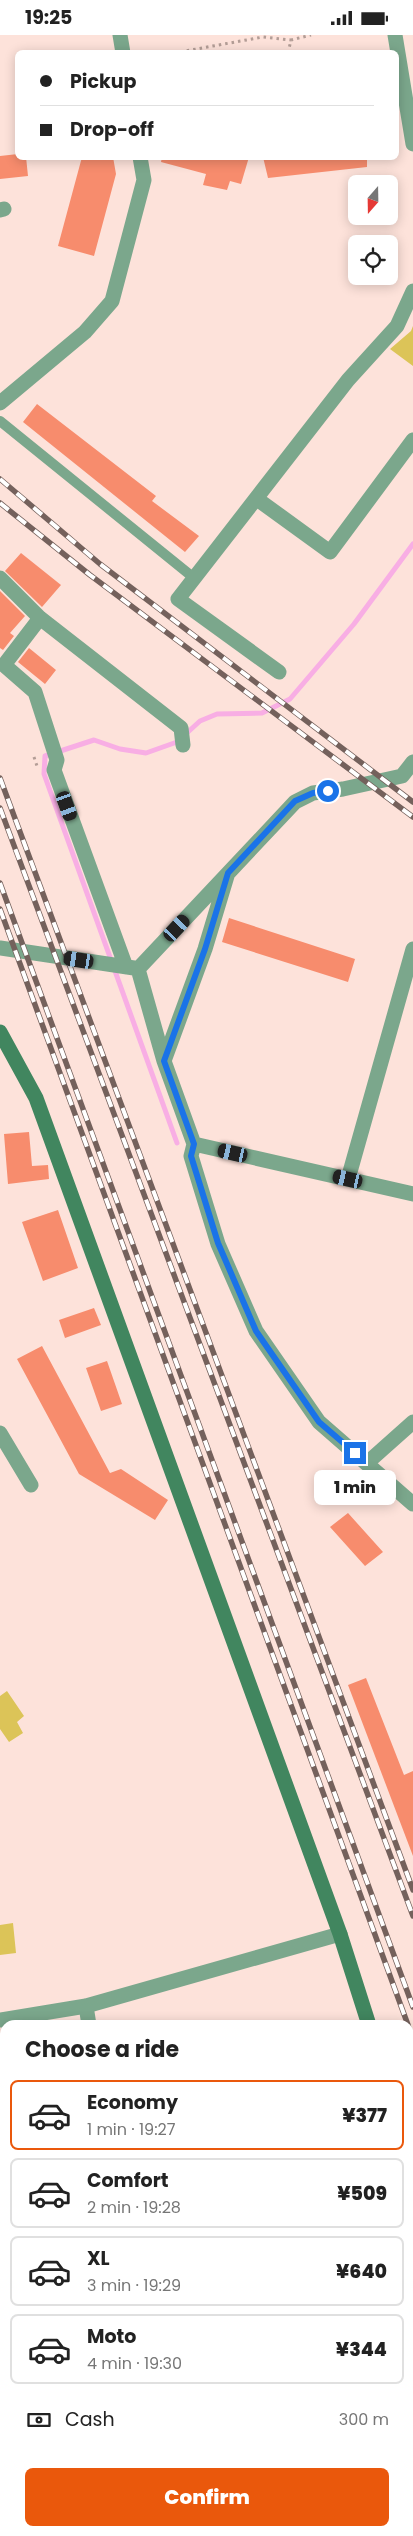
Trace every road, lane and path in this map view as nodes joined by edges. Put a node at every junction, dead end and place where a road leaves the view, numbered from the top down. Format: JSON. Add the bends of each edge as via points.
{"nodes":[{"id":1,"x":120,"y":35,"type":"edge"},
{"id":2,"x":312,"y":35,"type":"edge"},
{"id":3,"x":396,"y":35,"type":"edge"},
{"id":4,"x":291,"y":41,"type":"junction"},
{"id":5,"x":122,"y":50,"type":"edge"},
{"id":6,"x":191,"y":50,"type":"edge"},
{"id":7,"x":289,"y":50,"type":"edge"},
{"id":8,"x":398,"y":50,"type":"edge"},
{"id":9,"x":399,"y":54,"type":"edge"},
{"id":10,"x":413,"y":144,"type":"edge"},
{"id":11,"x":141,"y":160,"type":"edge"},
{"id":12,"x":413,"y":291,"type":"edge"},
{"id":13,"x":0,"y":403,"type":"edge"},
{"id":14,"x":0,"y":421,"type":"edge"},
{"id":15,"x":413,"y":440,"type":"edge"},
{"id":16,"x":257,"y":499,"type":"junction"},
{"id":17,"x":0,"y":578,"type":"edge"},
{"id":18,"x":194,"y":578,"type":"junction"},
{"id":19,"x":40,"y":618,"type":"junction"},
{"id":20,"x":279,"y":672,"type":"dead end"},
{"id":21,"x":183,"y":745,"type":"dead end"},
{"id":22,"x":413,"y":762,"type":"edge"},
{"id":23,"x":407,"y":780,"type":"edge"},
{"id":24,"x":228,"y":873,"type":"junction"},
{"id":25,"x":0,"y":948,"type":"edge"},
{"id":26,"x":413,"y":949,"type":"edge"},
{"id":27,"x":132,"y":968,"type":"junction"},
{"id":28,"x":0,"y":1032,"type":"edge"},
{"id":29,"x":164,"y":1061,"type":"junction"},
{"id":30,"x":194,"y":1144,"type":"junction"},
{"id":31,"x":348,"y":1179,"type":"junction"},
{"id":32,"x":413,"y":1194,"type":"edge"},
{"id":33,"x":413,"y":1422,"type":"edge"},
{"id":34,"x":0,"y":1433,"type":"edge"},
{"id":35,"x":367,"y":1463,"type":"junction"},
{"id":36,"x":31,"y":1485,"type":"dead end"},
{"id":37,"x":413,"y":1503,"type":"edge"},
{"id":38,"x":340,"y":1934,"type":"junction"},
{"id":39,"x":86,"y":2006,"type":"junction"},
{"id":40,"x":0,"y":2020,"type":"edge"},
{"id":41,"x":88,"y":2020,"type":"edge"},
{"id":42,"x":366,"y":2020,"type":"edge"}],
"edges":[{"from":1,"to":5,"type":"street"},
{"from":2,"to":4,"type":"path"},
{"from":3,"to":8,"type":"street"},
{"from":4,"to":6,"type":"path","via":[[263,37]]},
{"from":4,"to":7,"type":"path"},
{"from":9,"to":10,"type":"street"},
{"from":11,"to":13,"type":"street","via":[[144,180],[112,301],[85,332]]},
{"from":12,"to":16,"type":"street","via":[[397,326],[348,381]]},
{"from":14,"to":18,"type":"lane"},
{"from":15,"to":16,"type":"street","via":[[330,552]]},
{"from":16,"to":18,"type":"street"},
{"from":17,"to":19,"type":"street"},
{"from":18,"to":20,"type":"street","via":[[178,599]]},
{"from":19,"to":21,"type":"street","via":[[182,728]]},
{"from":19,"to":27,"type":"street","via":[[4,665],[35,692],[55,754],[54,770]]},
{"from":22,"to":23,"type":"street"},
{"from":23,"to":24,"type":"street","via":[[313,793],[295,801]]},
{"from":24,"to":27,"type":"street"},
{"from":24,"to":29,"type":"street","via":[[205,949]]},
{"from":25,"to":27,"type":"street"},
{"from":26,"to":31,"type":"street"},
{"from":27,"to":29,"type":"street"},
{"from":28,"to":38,"type":"street","via":[[36,1099]]},
{"from":29,"to":30,"type":"street"},
{"from":30,"to":31,"type":"street"},
{"from":30,"to":35,"type":"street","via":[[191,1156],[218,1243],[256,1331],[319,1422]]},
{"from":31,"to":32,"type":"street"},
{"from":33,"to":35,"type":"street"},
{"from":34,"to":36,"type":"street"},
{"from":35,"to":37,"type":"street"},
{"from":38,"to":39,"type":"street"},
{"from":38,"to":42,"type":"street"},
{"from":39,"to":40,"type":"street"},
{"from":39,"to":41,"type":"street"}]}
